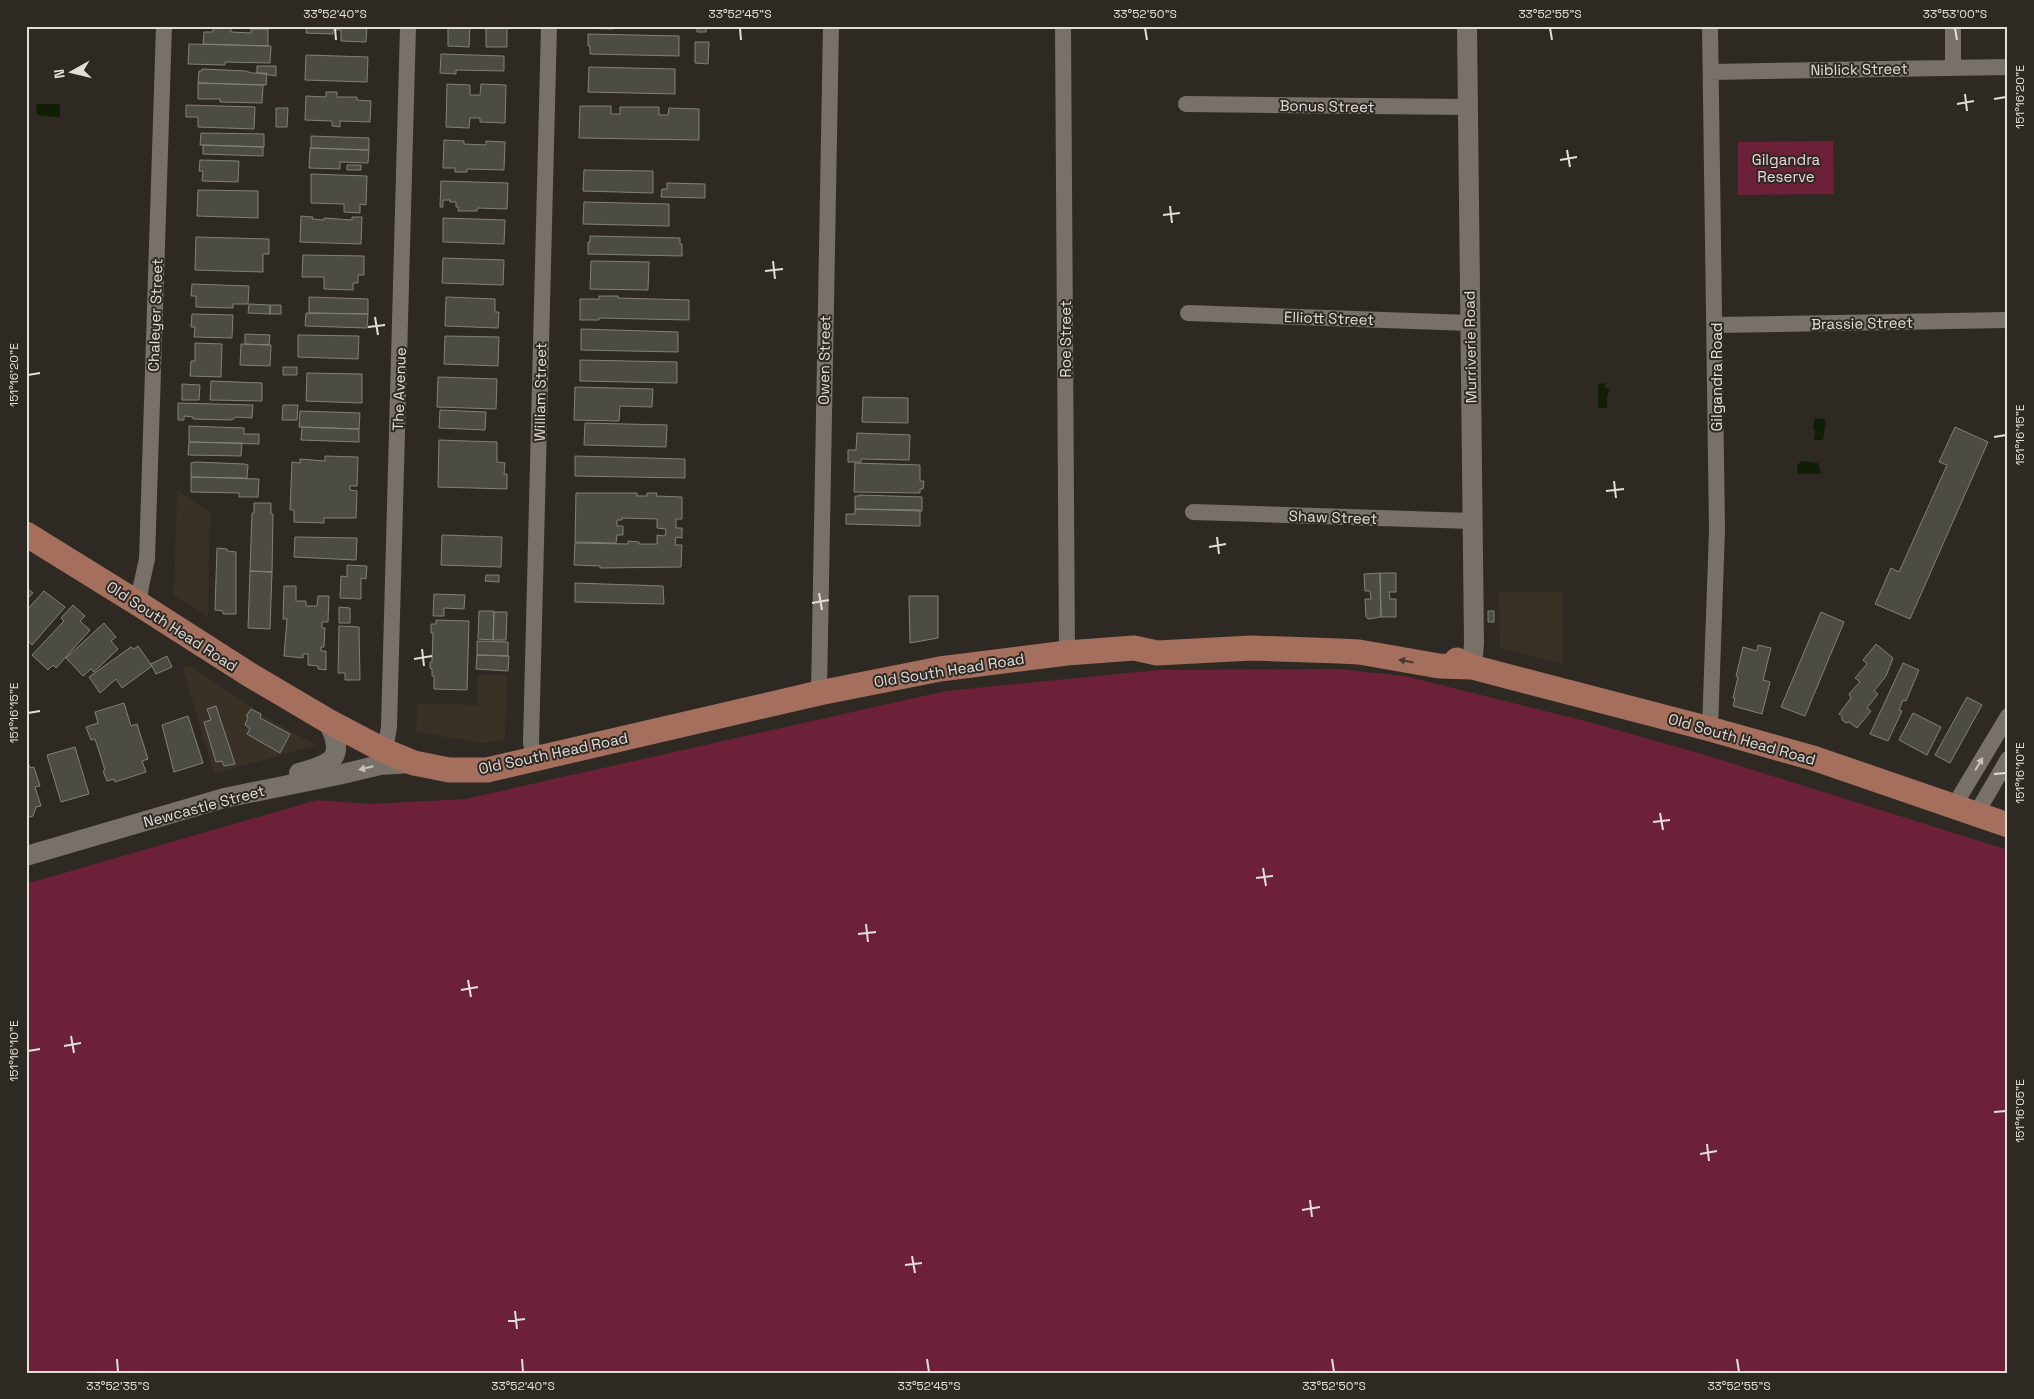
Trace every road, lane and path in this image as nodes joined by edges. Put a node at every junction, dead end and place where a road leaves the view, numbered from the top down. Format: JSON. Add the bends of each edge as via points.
{"nodes":[{"id":1,"x":164,"y":26,"type":"edge"},
{"id":2,"x":408,"y":26,"type":"edge"},
{"id":3,"x":549,"y":26,"type":"edge"},
{"id":4,"x":831,"y":26,"type":"edge"},
{"id":5,"x":1064,"y":26,"type":"edge"},
{"id":6,"x":1467,"y":26,"type":"edge"},
{"id":7,"x":1710,"y":26,"type":"edge"},
{"id":8,"x":1953,"y":26,"type":"edge"},
{"id":9,"x":1953,"y":67,"type":"junction"},
{"id":10,"x":2008,"y":68,"type":"edge"},
{"id":11,"x":1711,"y":72,"type":"junction"},
{"id":12,"x":1186,"y":104,"type":"dead end"},
{"id":13,"x":1468,"y":108,"type":"junction"},
{"id":14,"x":1188,"y":313,"type":"dead end"},
{"id":15,"x":2008,"y":320,"type":"edge"},
{"id":16,"x":1470,"y":323,"type":"junction"},
{"id":17,"x":1716,"y":325,"type":"junction"},
{"id":18,"x":1193,"y":512,"type":"dead end"},
{"id":19,"x":1472,"y":521,"type":"junction"},
{"id":20,"x":26,"y":534,"type":"edge"},
{"id":21,"x":139,"y":604,"type":"junction"},
{"id":22,"x":1067,"y":653,"type":"junction"},
{"id":23,"x":1472,"y":668,"type":"junction"},
{"id":24,"x":819,"y":693,"type":"junction"},
{"id":25,"x":2008,"y":716,"type":"edge"},
{"id":26,"x":328,"y":721,"type":"junction"},
{"id":27,"x":1710,"y":729,"type":"junction"},
{"id":28,"x":385,"y":751,"type":"junction"},
{"id":29,"x":534,"y":758,"type":"junction"},
{"id":30,"x":2008,"y":759,"type":"edge"},
{"id":31,"x":414,"y":763,"type":"junction"},
{"id":32,"x":224,"y":798,"type":"junction"},
{"id":33,"x":1965,"y":810,"type":"junction"},
{"id":34,"x":2008,"y":825,"type":"edge"},
{"id":35,"x":26,"y":856,"type":"edge"}],
"edges":[{"from":1,"to":21,"type":"street","name":"Chaleyer Street","via":[[147,559]]},
{"from":2,"to":28,"type":"street","name":"The Avenue","via":[[389,727]]},
{"from":3,"to":29,"type":"street","name":"William Street","via":[[530,742]]},
{"from":4,"to":24,"type":"street","name":"Owen Street"},
{"from":5,"to":22,"type":"street","name":"Roe Street"},
{"from":6,"to":13,"type":"street","name":"Murriverie Road"},
{"from":7,"to":11,"type":"street","name":"Gilgandra Road"},
{"from":8,"to":9,"type":"street"},
{"from":9,"to":10,"type":"street","name":"Niblick Street"},
{"from":9,"to":11,"type":"street","name":"Niblick Street"},
{"from":11,"to":17,"type":"street","name":"Gilgandra Road"},
{"from":12,"to":13,"type":"street","name":"Bonus Street"},
{"from":13,"to":16,"type":"street","name":"Murriverie Road"},
{"from":14,"to":16,"type":"street","name":"Elliott Street"},
{"from":15,"to":17,"type":"street","name":"Brassie Street"},
{"from":16,"to":19,"type":"street","name":"Murriverie Road"},
{"from":17,"to":27,"type":"street","name":"Gilgandra Road","via":[[1717,530]]},
{"from":18,"to":19,"type":"street","name":"Shaw Street"},
{"from":19,"to":23,"type":"street","name":"Murriverie Road"},
{"from":20,"to":21,"type":"main road","name":"Old South Head Road"},
{"from":21,"to":26,"type":"main road","name":"Old South Head Road"},
{"from":22,"to":23,"type":"main road","name":"Old South Head Road","via":[[1134,648],[1157,653],[1252,648],[1349,651],[1439,666]]},
{"from":22,"to":24,"type":"main road","name":"Old South Head Road","via":[[940,669]]},
{"from":23,"to":27,"type":"main road","name":"Old South Head Road"},
{"from":24,"to":29,"type":"main road","name":"Old South Head Road"},
{"from":33,"to":25,"type":"street","one_way":true},
{"from":26,"to":28,"type":"main road","name":"Old South Head Road"},
{"from":26,"to":32,"type":"street","via":[[336,739],[334,758],[317,768]]},
{"from":27,"to":33,"type":"main road","name":"Old South Head Road","via":[[1813,758]]},
{"from":28,"to":31,"type":"main road","name":"Old South Head Road"},
{"from":29,"to":31,"type":"main road","name":"Old South Head Road","via":[[478,770],[449,770]]},
{"from":30,"to":33,"type":"street"},
{"from":31,"to":32,"type":"street","name":"Newcastle Street","one_way":true,"via":[[380,765]]},
{"from":32,"to":35,"type":"street","name":"Newcastle Street"},
{"from":33,"to":34,"type":"main road","name":"Old South Head Road"}]}
